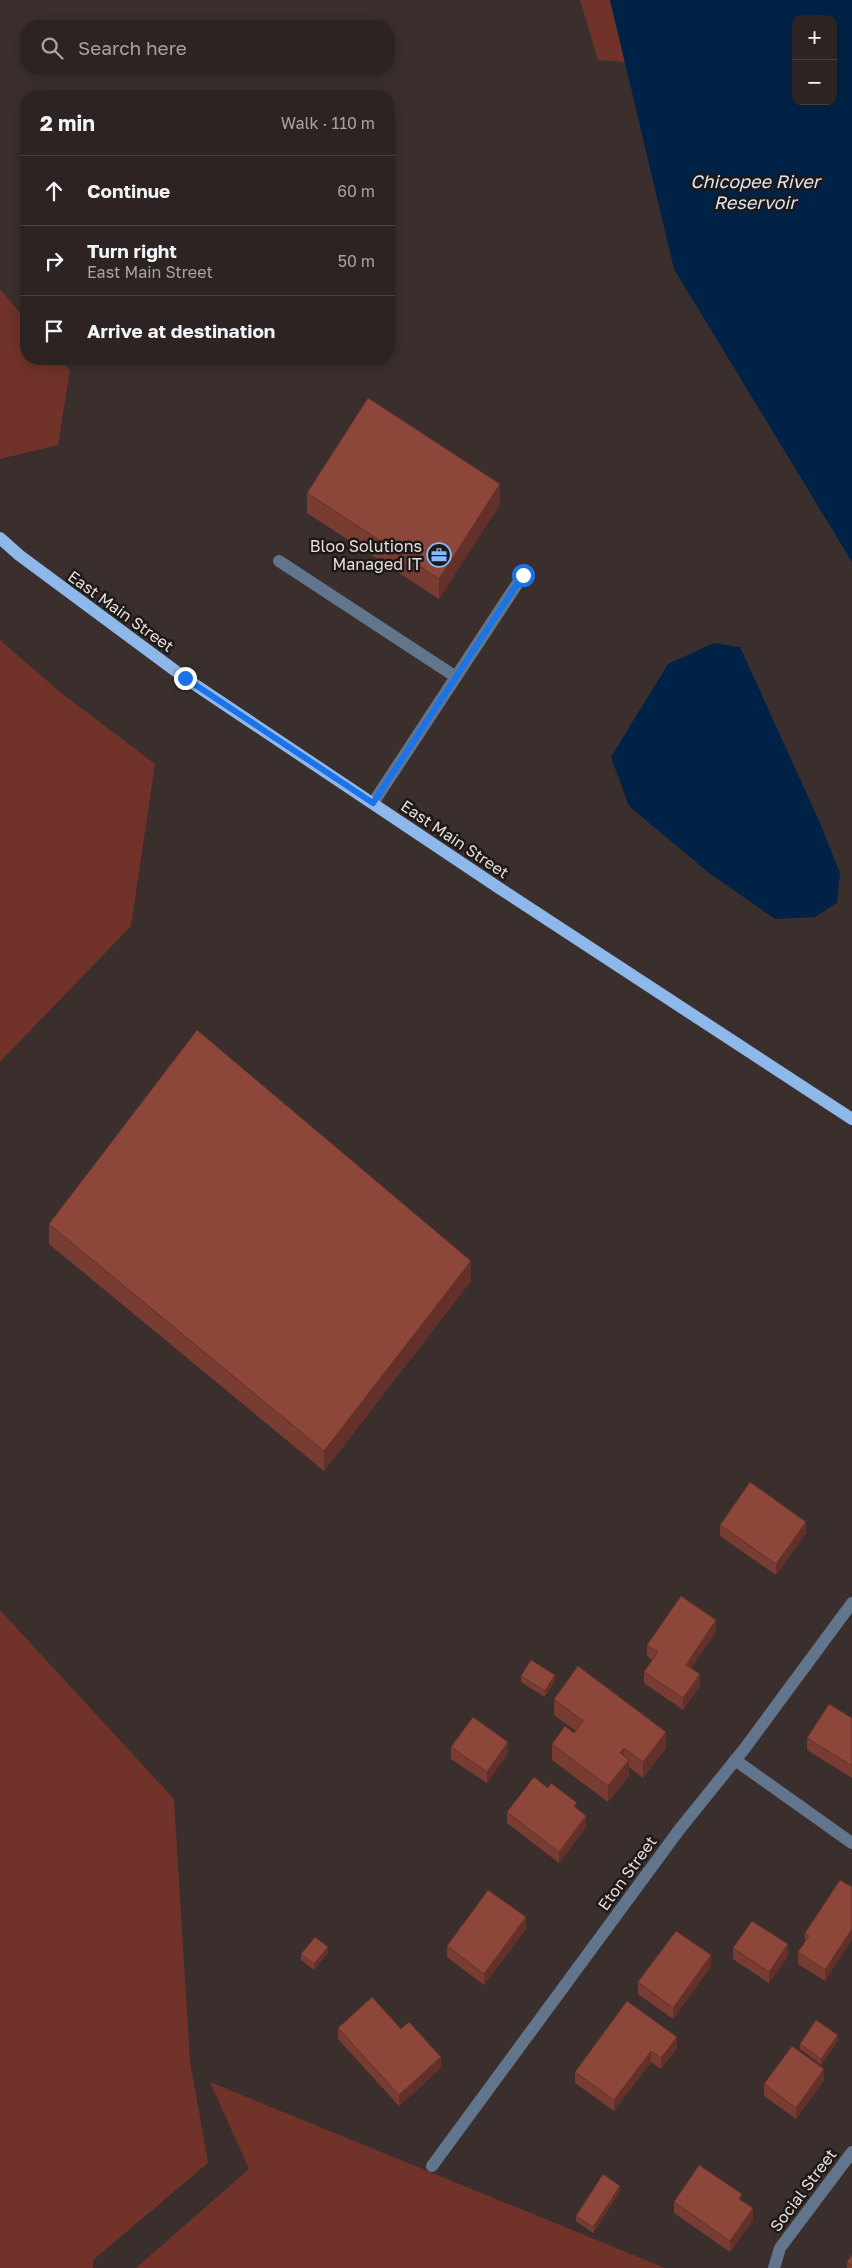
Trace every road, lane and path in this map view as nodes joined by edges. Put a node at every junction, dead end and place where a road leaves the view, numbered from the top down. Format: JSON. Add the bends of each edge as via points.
{"nodes":[{"id":1,"x":0,"y":538,"type":"edge"},
{"id":2,"x":279,"y":561,"type":"dead end"},
{"id":3,"x":523,"y":575,"type":"dead end"},
{"id":4,"x":456,"y":677,"type":"junction"},
{"id":5,"x":373,"y":803,"type":"junction"},
{"id":6,"x":852,"y":1119,"type":"edge"},
{"id":7,"x":852,"y":1603,"type":"edge"},
{"id":8,"x":735,"y":1760,"type":"junction"},
{"id":9,"x":852,"y":1842,"type":"edge"},
{"id":10,"x":852,"y":2152,"type":"edge"},
{"id":11,"x":432,"y":2166,"type":"dead end"},
{"id":12,"x":774,"y":2268,"type":"edge"}],
"edges":[{"from":1,"to":5,"type":"main road","name":"East Main Street","via":[[185,678]]},
{"from":2,"to":4,"type":"street"},
{"from":3,"to":4,"type":"street"},
{"from":4,"to":5,"type":"street"},
{"from":5,"to":6,"type":"main road","name":"East Main Street"},
{"from":7,"to":8,"type":"street","name":"Eton Street"},
{"from":8,"to":9,"type":"street"},
{"from":8,"to":11,"type":"street","name":"Eton Street","via":[[679,1830]]},
{"from":10,"to":12,"type":"street","name":"Social Street","via":[[780,2248]]}]}
